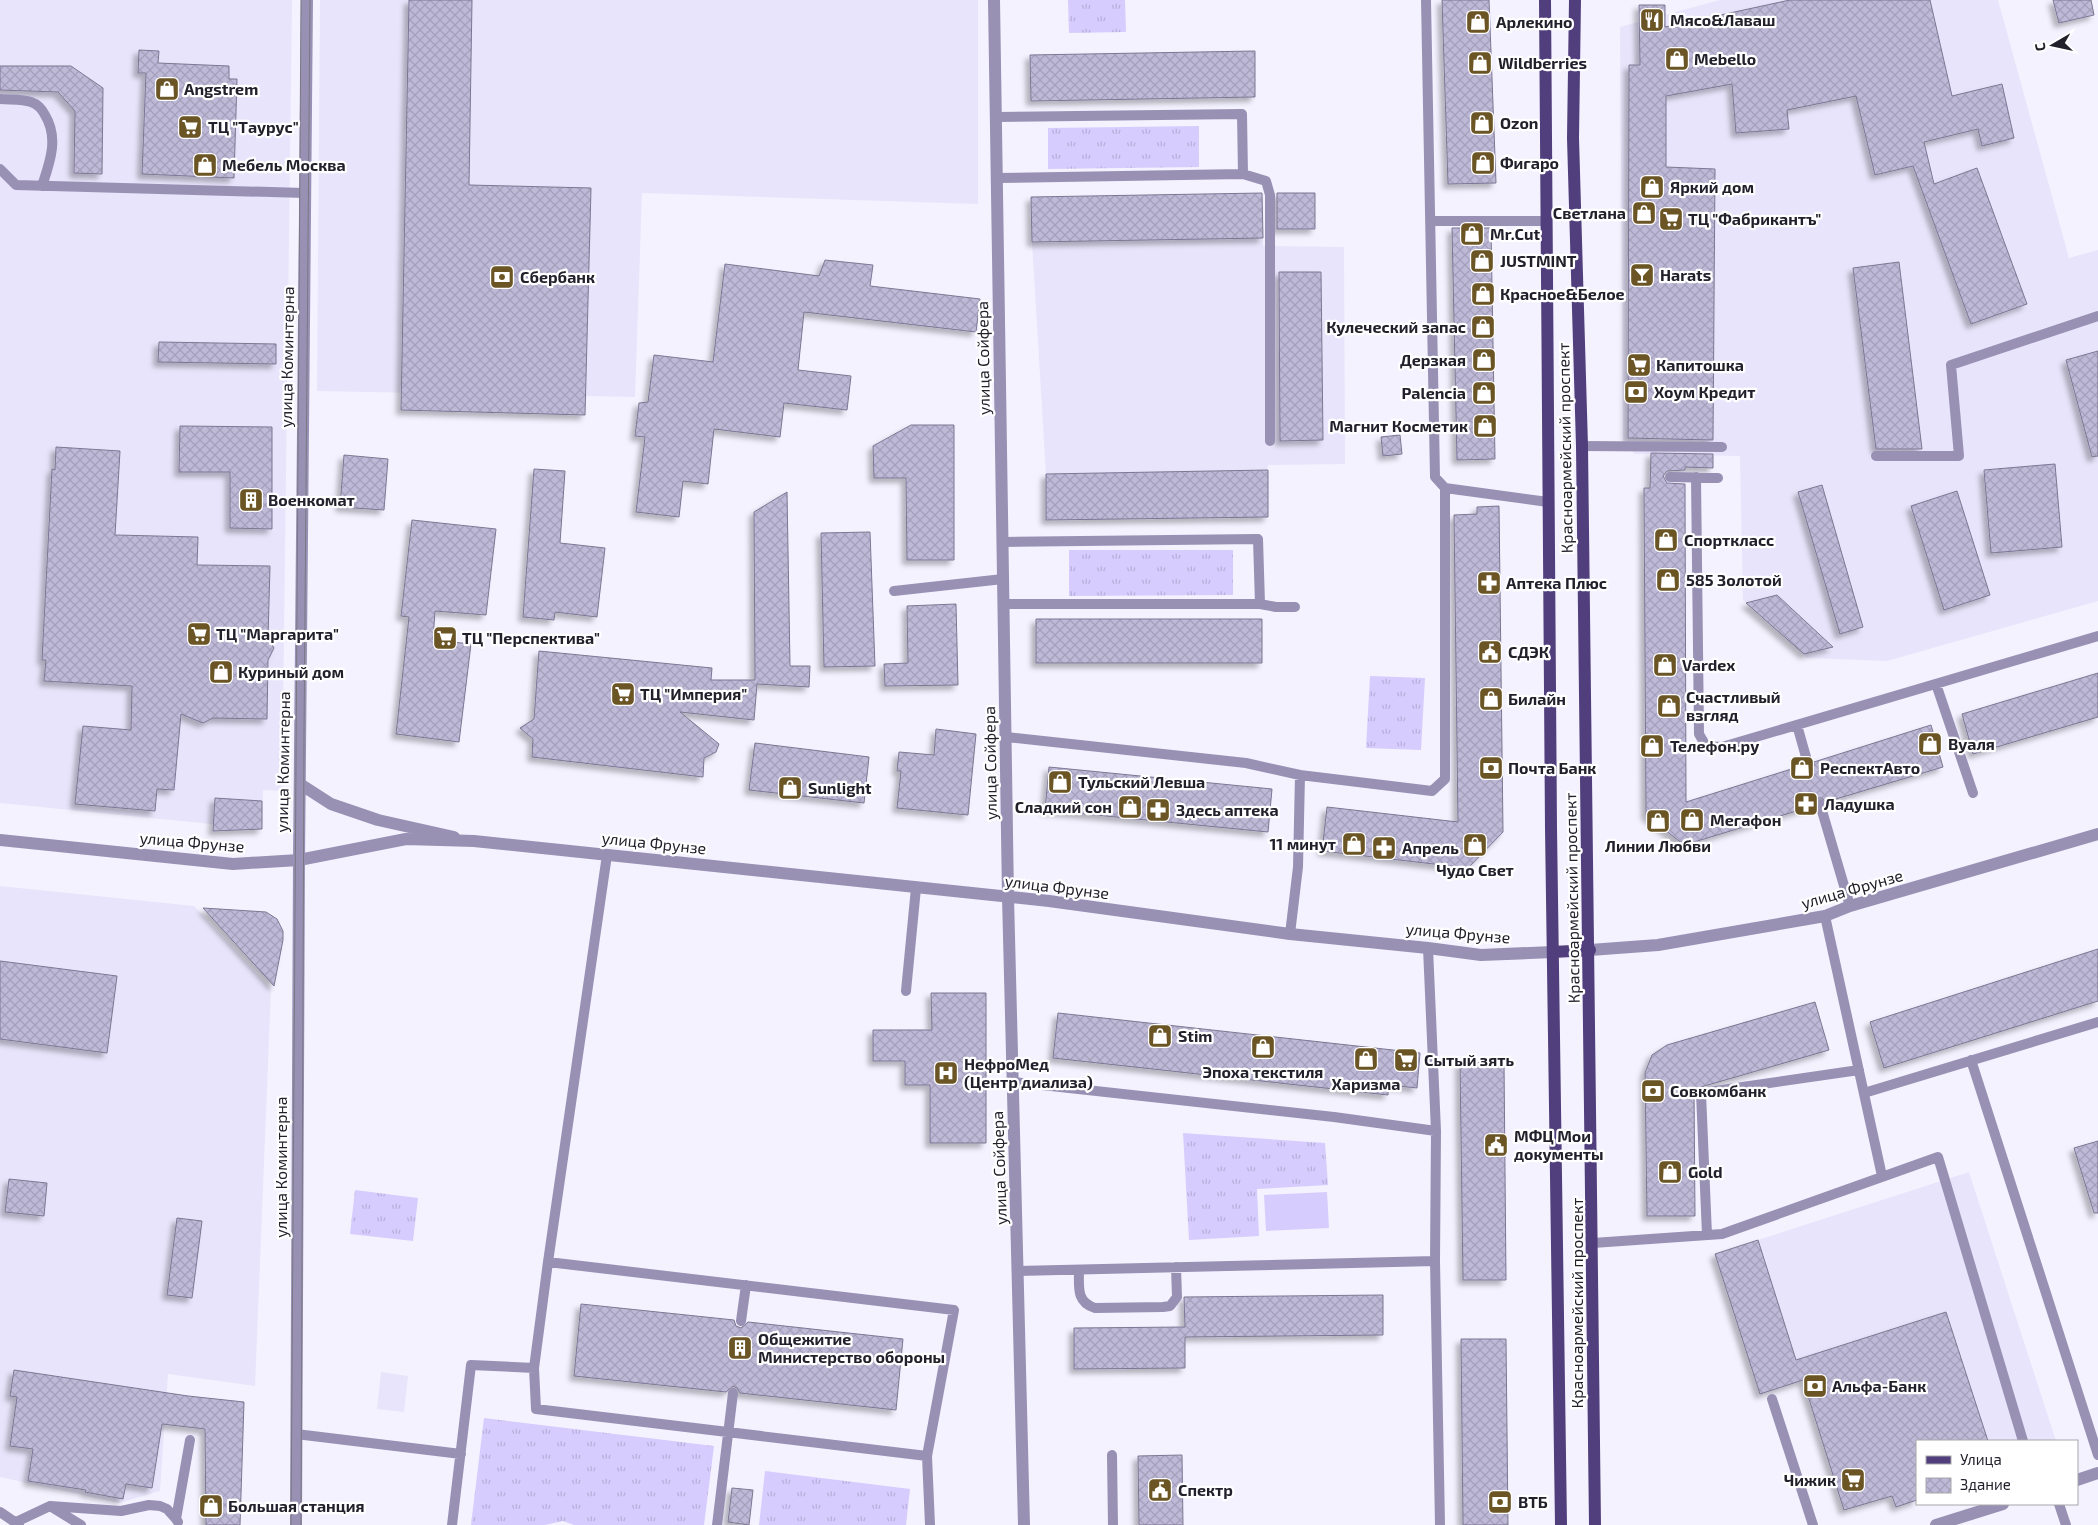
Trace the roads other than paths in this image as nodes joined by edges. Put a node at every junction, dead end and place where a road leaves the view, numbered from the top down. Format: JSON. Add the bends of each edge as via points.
{"nodes":[{"id":1,"x":307,"y":0,"type":"edge"},
{"id":2,"x":994,"y":0,"type":"edge"},
{"id":3,"x":1426,"y":0,"type":"edge"},
{"id":4,"x":1545,"y":0,"type":"edge"},
{"id":5,"x":1575,"y":0,"type":"edge"},
{"id":6,"x":0,"y":99,"type":"edge"},
{"id":7,"x":995,"y":117,"type":"junction"},
{"id":8,"x":0,"y":168,"type":"edge"},
{"id":9,"x":1243,"y":174,"type":"junction"},
{"id":10,"x":996,"y":178,"type":"junction"},
{"id":11,"x":42,"y":186,"type":"junction"},
{"id":12,"x":305,"y":193,"type":"junction"},
{"id":13,"x":1431,"y":221,"type":"junction"},
{"id":14,"x":1547,"y":221,"type":"junction"},
{"id":15,"x":2098,"y":316,"type":"edge"},
{"id":16,"x":1270,"y":441,"type":"dead end"},
{"id":17,"x":1582,"y":446,"type":"junction"},
{"id":18,"x":1722,"y":447,"type":"dead end"},
{"id":19,"x":1876,"y":456,"type":"dead end"},
{"id":20,"x":1670,"y":477,"type":"dead end"},
{"id":21,"x":1696,"y":478,"type":"junction"},
{"id":22,"x":1718,"y":478,"type":"dead end"},
{"id":23,"x":1445,"y":488,"type":"junction"},
{"id":24,"x":1548,"y":502,"type":"junction"},
{"id":25,"x":1002,"y":542,"type":"junction"},
{"id":26,"x":1003,"y":579,"type":"junction"},
{"id":27,"x":894,"y":592,"type":"dead end"},
{"id":28,"x":1004,"y":604,"type":"junction"},
{"id":29,"x":1260,"y":604,"type":"junction"},
{"id":30,"x":1295,"y":607,"type":"dead end"},
{"id":31,"x":2098,"y":636,"type":"edge"},
{"id":32,"x":1936,"y":684,"type":"junction"},
{"id":33,"x":1797,"y":725,"type":"junction"},
{"id":34,"x":1006,"y":737,"type":"junction"},
{"id":35,"x":1808,"y":764,"type":"dead end"},
{"id":36,"x":1300,"y":775,"type":"junction"},
{"id":37,"x":300,"y":784,"type":"junction"},
{"id":38,"x":1973,"y":793,"type":"dead end"},
{"id":39,"x":1820,"y":804,"type":"dead end"},
{"id":40,"x":2098,"y":834,"type":"edge"},
{"id":41,"x":0,"y":840,"type":"edge"},
{"id":42,"x":474,"y":841,"type":"junction"},
{"id":43,"x":607,"y":855,"type":"junction"},
{"id":44,"x":299,"y":860,"type":"junction"},
{"id":45,"x":916,"y":888,"type":"junction"},
{"id":46,"x":1008,"y":897,"type":"junction"},
{"id":47,"x":1850,"y":906,"type":"junction"},
{"id":48,"x":1825,"y":916,"type":"junction"},
{"id":49,"x":1290,"y":934,"type":"junction"},
{"id":50,"x":1428,"y":948,"type":"junction"},
{"id":51,"x":1590,"y":950,"type":"junction"},
{"id":52,"x":1553,"y":952,"type":"junction"},
{"id":53,"x":906,"y":991,"type":"dead end"},
{"id":54,"x":2098,"y":1022,"type":"edge"},
{"id":55,"x":1971,"y":1060,"type":"junction"},
{"id":56,"x":1859,"y":1070,"type":"junction"},
{"id":57,"x":1013,"y":1082,"type":"junction"},
{"id":58,"x":1864,"y":1093,"type":"junction"},
{"id":59,"x":1436,"y":1131,"type":"junction"},
{"id":60,"x":1882,"y":1176,"type":"junction"},
{"id":61,"x":1707,"y":1235,"type":"junction"},
{"id":62,"x":1594,"y":1243,"type":"junction"},
{"id":63,"x":1435,"y":1261,"type":"junction"},
{"id":64,"x":548,"y":1262,"type":"junction"},
{"id":65,"x":1176,"y":1267,"type":"junction"},
{"id":66,"x":1079,"y":1270,"type":"junction"},
{"id":67,"x":1018,"y":1271,"type":"junction"},
{"id":68,"x":746,"y":1285,"type":"junction"},
{"id":69,"x":741,"y":1321,"type":"dead end"},
{"id":70,"x":534,"y":1368,"type":"junction"},
{"id":71,"x":733,"y":1393,"type":"dead end"},
{"id":72,"x":1772,"y":1399,"type":"dead end"},
{"id":73,"x":728,"y":1432,"type":"junction"},
{"id":74,"x":296,"y":1434,"type":"junction"},
{"id":75,"x":190,"y":1440,"type":"dead end"},
{"id":76,"x":2023,"y":1440,"type":"edge"},
{"id":77,"x":461,"y":1454,"type":"junction"},
{"id":78,"x":1112,"y":1455,"type":"dead end"},
{"id":79,"x":2098,"y":1455,"type":"edge"},
{"id":80,"x":927,"y":1456,"type":"junction"},
{"id":81,"x":2098,"y":1473,"type":"edge"},
{"id":82,"x":2078,"y":1480,"type":"edge"},
{"id":83,"x":2000,"y":1505,"type":"edge"},
{"id":84,"x":2059,"y":1505,"type":"edge"},
{"id":85,"x":50,"y":1506,"type":"junction"},
{"id":86,"x":0,"y":1512,"type":"edge"},
{"id":87,"x":178,"y":1522,"type":"edge"},
{"id":88,"x":18,"y":1524,"type":"edge"},
{"id":89,"x":81,"y":1525,"type":"edge"},
{"id":90,"x":296,"y":1525,"type":"edge"},
{"id":91,"x":452,"y":1525,"type":"edge"},
{"id":92,"x":717,"y":1525,"type":"edge"},
{"id":93,"x":930,"y":1525,"type":"edge"},
{"id":94,"x":1024,"y":1525,"type":"edge"},
{"id":95,"x":1113,"y":1525,"type":"edge"},
{"id":96,"x":1440,"y":1525,"type":"edge"},
{"id":97,"x":1561,"y":1525,"type":"edge"},
{"id":98,"x":1595,"y":1525,"type":"edge"},
{"id":99,"x":1813,"y":1525,"type":"edge"},
{"id":100,"x":1936,"y":1525,"type":"edge"},
{"id":101,"x":2066,"y":1525,"type":"edge"}],
"edges":[{"from":1,"to":12,"type":"street","name":"улица Коминтерна"},
{"from":2,"to":7,"type":"street","name":"улица Сойфера"},
{"from":3,"to":13,"type":"lane"},
{"from":4,"to":14,"type":"main road","name":"Красноармейский проспект"},
{"from":5,"to":17,"type":"main road","name":"Красноармейский проспект","via":[[1573,138]]},
{"from":6,"to":11,"type":"lane","via":[[31,102],[40,107],[50,125],[52,153]]},
{"from":7,"to":9,"type":"lane","via":[[1242,114]]},
{"from":7,"to":10,"type":"street","name":"улица Сойфера"},
{"from":8,"to":11,"type":"lane","via":[[16,185]]},
{"from":9,"to":10,"type":"lane"},
{"from":9,"to":16,"type":"lane","via":[[1266,181],[1270,195]]},
{"from":10,"to":25,"type":"street","name":"улица Сойфера"},
{"from":11,"to":12,"type":"lane"},
{"from":12,"to":37,"type":"street","name":"улица Коминтерна"},
{"from":13,"to":14,"type":"lane"},
{"from":13,"to":23,"type":"lane","via":[[1435,476]]},
{"from":14,"to":24,"type":"main road","name":"Красноармейский проспект"},
{"from":15,"to":19,"type":"lane","via":[[1951,365],[1959,456]]},
{"from":17,"to":18,"type":"lane"},
{"from":17,"to":51,"type":"main road","name":"Красноармейский проспект"},
{"from":20,"to":21,"type":"lane"},
{"from":21,"to":22,"type":"lane"},
{"from":21,"to":33,"type":"lane","via":[[1699,734],[1706,746],[1722,747]]},
{"from":23,"to":24,"type":"lane"},
{"from":23,"to":36,"type":"lane","via":[[1446,779],[1432,790]]},
{"from":24,"to":52,"type":"main road","name":"Красноармейский проспект"},
{"from":25,"to":26,"type":"street","name":"улица Сойфера"},
{"from":25,"to":29,"type":"lane","via":[[1258,539]]},
{"from":26,"to":27,"type":"lane"},
{"from":26,"to":28,"type":"street","name":"улица Сойфера"},
{"from":28,"to":29,"type":"lane"},
{"from":28,"to":34,"type":"street","name":"улица Сойфера"},
{"from":29,"to":30,"type":"lane","via":[[1276,608]]},
{"from":31,"to":32,"type":"lane"},
{"from":32,"to":33,"type":"lane"},
{"from":32,"to":38,"type":"lane"},
{"from":33,"to":35,"type":"lane"},
{"from":34,"to":36,"type":"lane","via":[[1246,763]]},
{"from":34,"to":46,"type":"street","name":"улица Сойфера"},
{"from":36,"to":49,"type":"lane","via":[[1298,867]]},
{"from":37,"to":42,"type":"street","via":[[331,804],[378,820]]},
{"from":37,"to":44,"type":"street","name":"улица Коминтерна"},
{"from":39,"to":47,"type":"lane"},
{"from":40,"to":47,"type":"street","name":"улица Фрунзе"},
{"from":41,"to":44,"type":"street","name":"улица Фрунзе","via":[[233,864]]},
{"from":42,"to":43,"type":"street","name":"улица Фрунзе"},
{"from":42,"to":44,"type":"street","name":"улица Фрунзе","via":[[406,839]]},
{"from":43,"to":45,"type":"street","name":"улица Фрунзе"},
{"from":43,"to":64,"type":"lane"},
{"from":44,"to":74,"type":"street","name":"улица Коминтерна"},
{"from":45,"to":46,"type":"street","name":"улица Фрунзе"},
{"from":45,"to":53,"type":"lane"},
{"from":46,"to":49,"type":"street","name":"улица Фрунзе"},
{"from":46,"to":57,"type":"street","name":"улица Сойфера"},
{"from":47,"to":48,"type":"street","name":"улица Фрунзе"},
{"from":48,"to":51,"type":"street","name":"улица Фрунзе","via":[[1658,945]]},
{"from":48,"to":56,"type":"lane"},
{"from":49,"to":50,"type":"street","name":"улица Фрунзе"},
{"from":50,"to":52,"type":"street","name":"улица Фрунзе","via":[[1481,955]]},
{"from":50,"to":59,"type":"lane"},
{"from":51,"to":52,"type":"main road","name":"улица Фрунзе"},
{"from":51,"to":62,"type":"main road","name":"Красноармейский проспект"},
{"from":52,"to":97,"type":"main road","name":"Красноармейский проспект"},
{"from":54,"to":55,"type":"lane"},
{"from":55,"to":58,"type":"lane"},
{"from":55,"to":79,"type":"lane"},
{"from":56,"to":58,"type":"lane"},
{"from":56,"to":61,"type":"lane","via":[[1700,1093]]},
{"from":57,"to":59,"type":"lane"},
{"from":57,"to":67,"type":"street","name":"улица Сойфера"},
{"from":58,"to":60,"type":"lane"},
{"from":59,"to":63,"type":"lane"},
{"from":60,"to":61,"type":"lane","via":[[1722,1234]]},
{"from":60,"to":76,"type":"lane","via":[[1938,1157]]},
{"from":61,"to":62,"type":"lane"},
{"from":62,"to":98,"type":"main road","name":"Красноармейский проспект"},
{"from":63,"to":65,"type":"lane"},
{"from":63,"to":96,"type":"lane"},
{"from":64,"to":68,"type":"lane"},
{"from":64,"to":70,"type":"lane"},
{"from":65,"to":66,"type":"lane"},
{"from":65,"to":66,"type":"lane","via":[[1177,1297],[1170,1306],[1095,1308],[1085,1305],[1080,1297]]},
{"from":66,"to":67,"type":"lane"},
{"from":67,"to":94,"type":"street","name":"улица Сойфера"},
{"from":68,"to":69,"type":"lane"},
{"from":68,"to":80,"type":"lane","via":[[954,1310]]},
{"from":70,"to":73,"type":"lane","via":[[536,1409]]},
{"from":70,"to":77,"type":"lane","via":[[471,1365]]},
{"from":71,"to":73,"type":"lane"},
{"from":72,"to":99,"type":"lane"},
{"from":73,"to":80,"type":"lane"},
{"from":73,"to":92,"type":"lane"},
{"from":74,"to":77,"type":"lane"},
{"from":74,"to":90,"type":"street","name":"улица Коминтерна"},
{"from":75,"to":87,"type":"lane"},
{"from":77,"to":91,"type":"lane"},
{"from":78,"to":95,"type":"lane"},
{"from":80,"to":93,"type":"lane"},
{"from":81,"to":82,"type":"street"},
{"from":83,"to":100,"type":"street"},
{"from":84,"to":101,"type":"lane"},
{"from":85,"to":87,"type":"lane","via":[[121,1510],[160,1506]]},
{"from":85,"to":88,"type":"lane"},
{"from":85,"to":89,"type":"lane"},
{"from":86,"to":88,"type":"lane"}]}
